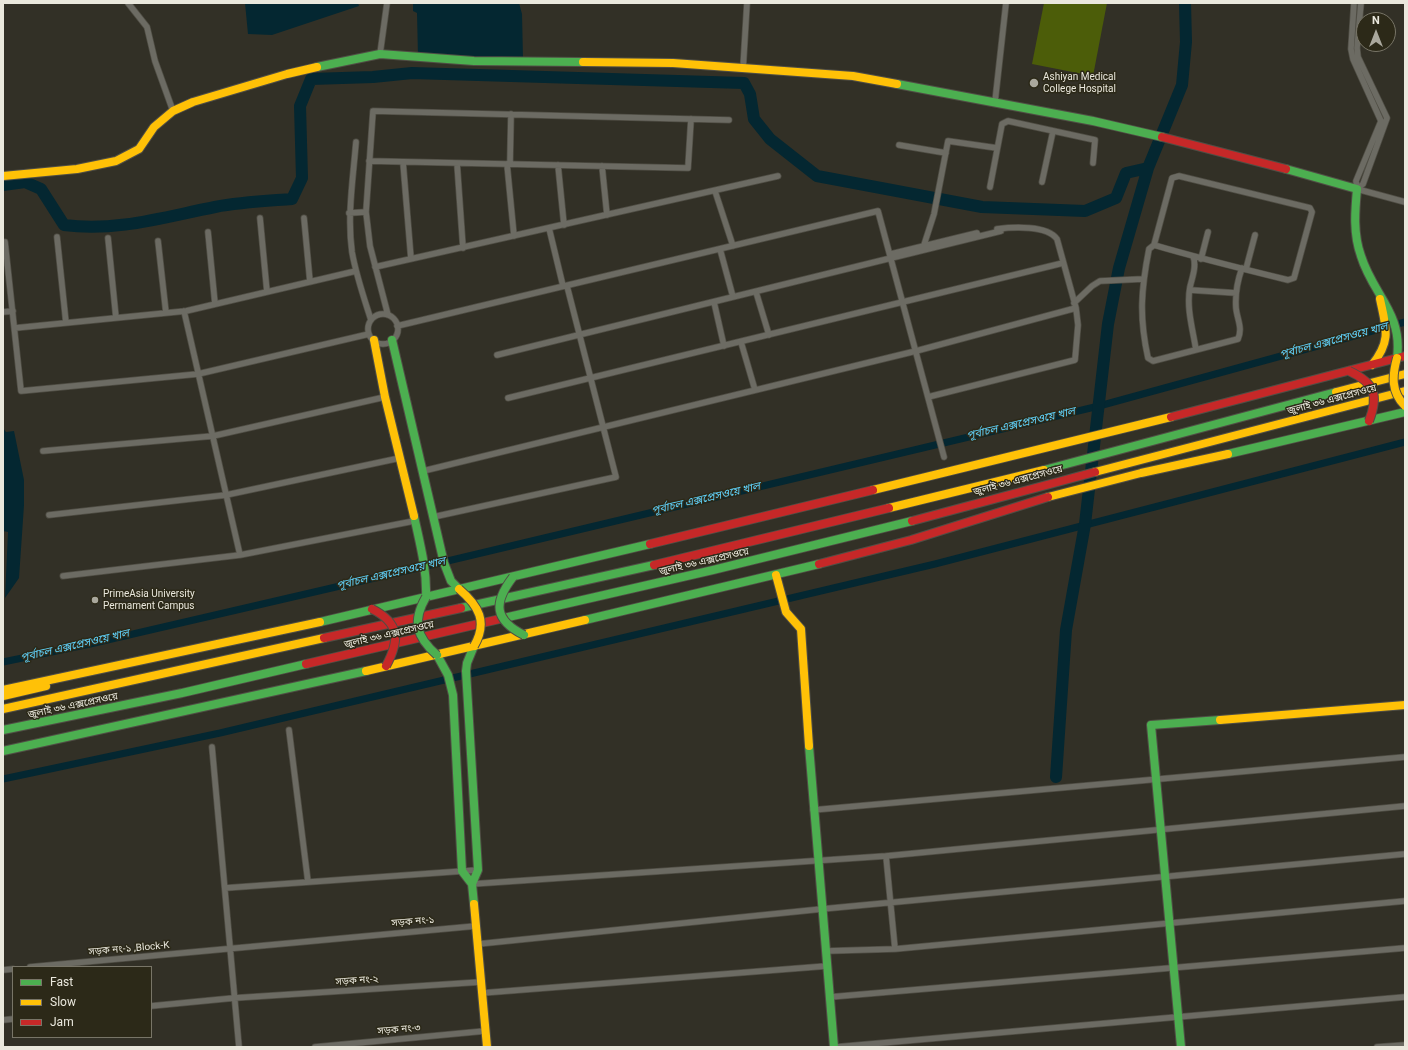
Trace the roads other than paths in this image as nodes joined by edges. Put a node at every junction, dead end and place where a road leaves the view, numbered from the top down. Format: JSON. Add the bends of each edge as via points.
{"nodes":[{"id":1,"x":128,"y":3,"type":"edge"},
{"id":2,"x":387,"y":3,"type":"edge"},
{"id":3,"x":747,"y":3,"type":"edge"},
{"id":4,"x":1006,"y":3,"type":"edge"},
{"id":5,"x":1354,"y":3,"type":"edge"},
{"id":6,"x":1361,"y":3,"type":"edge"},
{"id":7,"x":380,"y":54,"type":"junction"},
{"id":8,"x":743,"y":69,"type":"junction"},
{"id":9,"x":1370,"y":82,"type":"junction"},
{"id":10,"x":1364,"y":86,"type":"junction"},
{"id":11,"x":995,"y":102,"type":"junction"},
{"id":12,"x":173,"y":111,"type":"junction"},
{"id":13,"x":511,"y":114,"type":"junction"},
{"id":14,"x":691,"y":118,"type":"junction"},
{"id":15,"x":729,"y":120,"type":"dead end"},
{"id":16,"x":1053,"y":131,"type":"junction"},
{"id":17,"x":356,"y":142,"type":"dead end"},
{"id":18,"x":899,"y":145,"type":"dead end"},
{"id":19,"x":997,"y":148,"type":"junction"},
{"id":20,"x":946,"y":153,"type":"junction"},
{"id":21,"x":369,"y":161,"type":"junction"},
{"id":22,"x":403,"y":162,"type":"junction"},
{"id":23,"x":456,"y":163,"type":"junction"},
{"id":24,"x":509,"y":164,"type":"junction"},
{"id":25,"x":1093,"y":164,"type":"dead end"},
{"id":26,"x":558,"y":165,"type":"junction"},
{"id":27,"x":602,"y":166,"type":"junction"},
{"id":28,"x":3,"y":176,"type":"edge"},
{"id":29,"x":778,"y":176,"type":"dead end"},
{"id":30,"x":1042,"y":182,"type":"dead end"},
{"id":31,"x":990,"y":187,"type":"dead end"},
{"id":32,"x":1357,"y":189,"type":"junction"},
{"id":33,"x":715,"y":191,"type":"junction"},
{"id":34,"x":1405,"y":202,"type":"edge"},
{"id":35,"x":366,"y":212,"type":"junction"},
{"id":36,"x":350,"y":213,"type":"junction"},
{"id":37,"x":607,"y":215,"type":"junction"},
{"id":38,"x":260,"y":218,"type":"dead end"},
{"id":39,"x":304,"y":218,"type":"dead end"},
{"id":40,"x":564,"y":225,"type":"junction"},
{"id":41,"x":549,"y":228,"type":"junction"},
{"id":42,"x":1001,"y":231,"type":"dead end"},
{"id":43,"x":208,"y":232,"type":"dead end"},
{"id":44,"x":1208,"y":232,"type":"dead end"},
{"id":45,"x":1255,"y":235,"type":"dead end"},
{"id":46,"x":514,"y":236,"type":"junction"},
{"id":47,"x":57,"y":237,"type":"dead end"},
{"id":48,"x":108,"y":238,"type":"dead end"},
{"id":49,"x":158,"y":241,"type":"dead end"},
{"id":50,"x":5,"y":242,"type":"dead end"},
{"id":51,"x":1154,"y":245,"type":"junction"},
{"id":52,"x":733,"y":246,"type":"junction"},
{"id":53,"x":463,"y":248,"type":"junction"},
{"id":54,"x":720,"y":249,"type":"junction"},
{"id":55,"x":923,"y":251,"type":"junction"},
{"id":56,"x":891,"y":256,"type":"junction"},
{"id":57,"x":1193,"y":256,"type":"junction"},
{"id":58,"x":5,"y":258,"type":"edge"},
{"id":59,"x":411,"y":259,"type":"junction"},
{"id":60,"x":1201,"y":259,"type":"junction"},
{"id":61,"x":1063,"y":263,"type":"junction"},
{"id":62,"x":375,"y":268,"type":"junction"},
{"id":63,"x":1244,"y":269,"type":"junction"},
{"id":64,"x":356,"y":271,"type":"junction"},
{"id":65,"x":1143,"y":279,"type":"junction"},
{"id":66,"x":310,"y":282,"type":"junction"},
{"id":67,"x":565,"y":286,"type":"junction"},
{"id":68,"x":1190,"y":290,"type":"junction"},
{"id":69,"x":267,"y":292,"type":"junction"},
{"id":70,"x":756,"y":292,"type":"junction"},
{"id":71,"x":1236,"y":293,"type":"junction"},
{"id":72,"x":1379,"y":296,"type":"junction"},
{"id":73,"x":733,"y":297,"type":"junction"},
{"id":74,"x":714,"y":302,"type":"junction"},
{"id":75,"x":902,"y":303,"type":"junction"},
{"id":76,"x":215,"y":304,"type":"junction"},
{"id":77,"x":1075,"y":306,"type":"junction"},
{"id":78,"x":13,"y":311,"type":"junction"},
{"id":79,"x":184,"y":311,"type":"junction"},
{"id":80,"x":3,"y":312,"type":"edge"},
{"id":81,"x":166,"y":313,"type":"junction"},
{"id":82,"x":388,"y":315,"type":"junction"},
{"id":83,"x":116,"y":318,"type":"junction"},
{"id":84,"x":371,"y":320,"type":"junction"},
{"id":85,"x":66,"y":323,"type":"junction"},
{"id":86,"x":397,"y":326,"type":"junction"},
{"id":87,"x":15,"y":328,"type":"junction"},
{"id":88,"x":580,"y":335,"type":"junction"},
{"id":89,"x":769,"y":336,"type":"junction"},
{"id":90,"x":372,"y":337,"type":"junction"},
{"id":91,"x":392,"y":340,"type":"junction"},
{"id":92,"x":741,"y":342,"type":"junction"},
{"id":93,"x":724,"y":346,"type":"junction"},
{"id":94,"x":1196,"y":350,"type":"junction"},
{"id":95,"x":916,"y":351,"type":"junction"},
{"id":96,"x":497,"y":356,"type":"dead end"},
{"id":97,"x":1401,"y":357,"type":"edge"},
{"id":98,"x":1372,"y":365,"type":"junction"},
{"id":99,"x":1349,"y":371,"type":"junction"},
{"id":100,"x":198,"y":374,"type":"junction"},
{"id":101,"x":1405,"y":374,"type":"edge"},
{"id":102,"x":590,"y":379,"type":"junction"},
{"id":103,"x":755,"y":390,"type":"junction"},
{"id":104,"x":1405,"y":391,"type":"edge"},
{"id":105,"x":385,"y":397,"type":"junction"},
{"id":106,"x":928,"y":397,"type":"junction"},
{"id":107,"x":508,"y":398,"type":"dead end"},
{"id":108,"x":1405,"y":406,"type":"edge"},
{"id":109,"x":1405,"y":412,"type":"edge"},
{"id":110,"x":1369,"y":421,"type":"junction"},
{"id":111,"x":604,"y":427,"type":"junction"},
{"id":112,"x":213,"y":436,"type":"junction"},
{"id":113,"x":43,"y":450,"type":"dead end"},
{"id":114,"x":944,"y":457,"type":"dead end"},
{"id":115,"x":400,"y":458,"type":"junction"},
{"id":116,"x":422,"y":471,"type":"junction"},
{"id":117,"x":226,"y":495,"type":"junction"},
{"id":118,"x":49,"y":515,"type":"dead end"},
{"id":119,"x":433,"y":518,"type":"junction"},
{"id":120,"x":414,"y":521,"type":"junction"},
{"id":121,"x":240,"y":555,"type":"junction"},
{"id":122,"x":776,"y":575,"type":"junction"},
{"id":123,"x":63,"y":576,"type":"dead end"},
{"id":124,"x":513,"y":577,"type":"junction"},
{"id":125,"x":459,"y":590,"type":"junction"},
{"id":126,"x":426,"y":597,"type":"junction"},
{"id":127,"x":372,"y":609,"type":"junction"},
{"id":128,"x":524,"y":634,"type":"junction"},
{"id":129,"x":474,"y":646,"type":"junction"},
{"id":130,"x":437,"y":654,"type":"junction"},
{"id":131,"x":386,"y":666,"type":"junction"},
{"id":132,"x":58,"y":678,"type":"junction"},
{"id":133,"x":3,"y":690,"type":"edge"},
{"id":134,"x":3,"y":696,"type":"edge"},
{"id":135,"x":1405,"y":705,"type":"edge"},
{"id":136,"x":3,"y":709,"type":"edge"},
{"id":137,"x":3,"y":730,"type":"edge"},
{"id":138,"x":289,"y":730,"type":"dead end"},
{"id":139,"x":212,"y":747,"type":"dead end"},
{"id":140,"x":3,"y":751,"type":"edge"},
{"id":141,"x":1405,"y":758,"type":"edge"},
{"id":142,"x":1157,"y":780,"type":"junction"},
{"id":143,"x":1405,"y":806,"type":"edge"},
{"id":144,"x":813,"y":810,"type":"junction"},
{"id":145,"x":1161,"y":829,"type":"junction"},
{"id":146,"x":1405,"y":854,"type":"edge"},
{"id":147,"x":886,"y":856,"type":"junction"},
{"id":148,"x":817,"y":859,"type":"junction"},
{"id":149,"x":478,"y":870,"type":"junction"},
{"id":150,"x":462,"y":871,"type":"junction"},
{"id":151,"x":1166,"y":876,"type":"junction"},
{"id":152,"x":308,"y":882,"type":"junction"},
{"id":153,"x":472,"y":884,"type":"junction"},
{"id":154,"x":225,"y":888,"type":"junction"},
{"id":155,"x":1405,"y":901,"type":"edge"},
{"id":156,"x":891,"y":902,"type":"junction"},
{"id":157,"x":822,"y":909,"type":"junction"},
{"id":158,"x":1170,"y":923,"type":"junction"},
{"id":159,"x":476,"y":926,"type":"junction"},
{"id":160,"x":478,"y":944,"type":"junction"},
{"id":161,"x":230,"y":948,"type":"junction"},
{"id":162,"x":895,"y":948,"type":"junction"},
{"id":163,"x":1405,"y":948,"type":"edge"},
{"id":164,"x":826,"y":951,"type":"junction"},
{"id":165,"x":41,"y":966,"type":"edge"},
{"id":166,"x":827,"y":966,"type":"junction"},
{"id":167,"x":1174,"y":967,"type":"junction"},
{"id":168,"x":481,"y":982,"type":"junction"},
{"id":169,"x":482,"y":993,"type":"junction"},
{"id":170,"x":830,"y":997,"type":"junction"},
{"id":171,"x":1405,"y":997,"type":"edge"},
{"id":172,"x":234,"y":998,"type":"junction"},
{"id":173,"x":152,"y":1006,"type":"edge"},
{"id":174,"x":1178,"y":1017,"type":"junction"},
{"id":175,"x":485,"y":1031,"type":"junction"},
{"id":176,"x":1405,"y":1045,"type":"edge"},
{"id":177,"x":239,"y":1047,"type":"edge"},
{"id":178,"x":315,"y":1047,"type":"edge"},
{"id":179,"x":487,"y":1047,"type":"edge"},
{"id":180,"x":835,"y":1047,"type":"edge"},
{"id":181,"x":1181,"y":1047,"type":"edge"},
{"id":182,"x":1377,"y":1047,"type":"edge"}],
"edges":[{"from":1,"to":12,"type":"street","via":[[147,27],[155,61]]},
{"from":2,"to":7,"type":"street"},
{"from":3,"to":8,"type":"street"},
{"from":4,"to":11,"type":"street"},
{"from":5,"to":10,"type":"street","via":[[1351,49]]},
{"from":6,"to":9,"type":"street","via":[[1358,57]]},
{"from":7,"to":8,"type":"main road","via":[[474,61],[673,63]]},
{"from":7,"to":12,"type":"main road","via":[[286,74],[193,102]]},
{"from":8,"to":11,"type":"main road","via":[[853,76]]},
{"from":9,"to":10,"type":"street"},
{"from":9,"to":32,"type":"street","via":[[1387,118],[1363,184]]},
{"from":10,"to":32,"type":"street","via":[[1381,122],[1356,181]]},
{"from":11,"to":32,"type":"main road","via":[[1208,148]]},
{"from":12,"to":28,"type":"main road","via":[[154,127],[139,149],[116,161],[78,169],[42,170]]},
{"from":13,"to":14,"type":"street"},
{"from":13,"to":21,"type":"street","via":[[373,111]]},
{"from":13,"to":24,"type":"street"},
{"from":14,"to":15,"type":"street"},
{"from":14,"to":27,"type":"street","via":[[688,168]]},
{"from":16,"to":19,"type":"street","via":[[1004,122]]},
{"from":16,"to":25,"type":"street","via":[[1095,140]]},
{"from":16,"to":30,"type":"street"},
{"from":17,"to":36,"type":"street"},
{"from":18,"to":20,"type":"street"},
{"from":19,"to":20,"type":"street","via":[[948,141]]},
{"from":19,"to":31,"type":"street"},
{"from":20,"to":55,"type":"street","via":[[934,214]]},
{"from":21,"to":22,"type":"street"},
{"from":21,"to":35,"type":"street"},
{"from":22,"to":23,"type":"street"},
{"from":22,"to":59,"type":"street"},
{"from":23,"to":24,"type":"street"},
{"from":23,"to":53,"type":"street"},
{"from":24,"to":26,"type":"street"},
{"from":24,"to":46,"type":"street"},
{"from":26,"to":27,"type":"street"},
{"from":26,"to":40,"type":"street"},
{"from":27,"to":37,"type":"street"},
{"from":29,"to":33,"type":"street"},
{"from":32,"to":34,"type":"street"},
{"from":32,"to":72,"type":"main road","via":[[1354,222],[1356,243]]},
{"from":33,"to":37,"type":"street"},
{"from":33,"to":52,"type":"street"},
{"from":35,"to":36,"type":"street"},
{"from":35,"to":62,"type":"street"},
{"from":36,"to":64,"type":"street"},
{"from":37,"to":40,"type":"street"},
{"from":38,"to":69,"type":"street"},
{"from":39,"to":66,"type":"street"},
{"from":40,"to":41,"type":"street"},
{"from":41,"to":46,"type":"street"},
{"from":41,"to":67,"type":"street"},
{"from":42,"to":55,"type":"street"},
{"from":43,"to":76,"type":"street"},
{"from":44,"to":60,"type":"street"},
{"from":45,"to":63,"type":"street"},
{"from":46,"to":53,"type":"street"},
{"from":47,"to":85,"type":"street"},
{"from":48,"to":83,"type":"street"},
{"from":49,"to":81,"type":"street"},
{"from":50,"to":58,"type":"street"},
{"from":51,"to":57,"type":"street"},
{"from":51,"to":63,"type":"street","via":[[1172,178],[1178,176],[1310,208],[1312,212],[1294,278],[1288,280]]},
{"from":51,"to":65,"type":"street","via":[[1149,249]]},
{"from":52,"to":54,"type":"street"},
{"from":52,"to":56,"type":"street","via":[[878,211]]},
{"from":53,"to":59,"type":"street"},
{"from":54,"to":67,"type":"street"},
{"from":54,"to":73,"type":"street"},
{"from":55,"to":56,"type":"street"},
{"from":56,"to":61,"type":"street","via":[[997,229],[1017,227],[1046,231],[1054,235]]},
{"from":56,"to":70,"type":"street"},
{"from":56,"to":75,"type":"street"},
{"from":57,"to":60,"type":"street"},
{"from":57,"to":68,"type":"street","via":[[1196,262]]},
{"from":58,"to":78,"type":"street"},
{"from":59,"to":62,"type":"street"},
{"from":60,"to":63,"type":"street"},
{"from":61,"to":75,"type":"street"},
{"from":61,"to":77,"type":"street"},
{"from":62,"to":82,"type":"street"},
{"from":63,"to":71,"type":"street"},
{"from":64,"to":66,"type":"street"},
{"from":64,"to":84,"type":"street"},
{"from":65,"to":77,"type":"street","via":[[1100,280]]},
{"from":65,"to":94,"type":"street","via":[[1141,310],[1148,358],[1153,361]]},
{"from":66,"to":69,"type":"street"},
{"from":67,"to":86,"type":"street"},
{"from":67,"to":88,"type":"street"},
{"from":68,"to":71,"type":"street"},
{"from":68,"to":94,"type":"street","via":[[1189,308]]},
{"from":69,"to":76,"type":"street"},
{"from":70,"to":73,"type":"street"},
{"from":70,"to":89,"type":"street"},
{"from":71,"to":94,"type":"street","via":[[1240,329],[1238,339]]},
{"from":72,"to":97,"type":"main road","via":[[1392,313]]},
{"from":72,"to":98,"type":"main road","via":[[1388,331],[1385,347]]},
{"from":73,"to":74,"type":"street"},
{"from":74,"to":88,"type":"street"},
{"from":74,"to":93,"type":"street"},
{"from":75,"to":89,"type":"street"},
{"from":75,"to":95,"type":"street"},
{"from":76,"to":79,"type":"street"},
{"from":77,"to":95,"type":"street"},
{"from":77,"to":106,"type":"street","via":[[1078,326],[1075,360]]},
{"from":78,"to":80,"type":"street"},
{"from":78,"to":87,"type":"street"},
{"from":79,"to":81,"type":"street"},
{"from":79,"to":100,"type":"street"},
{"from":81,"to":83,"type":"street"},
{"from":82,"to":84,"type":"street","via":[[377,315]]},
{"from":82,"to":86,"type":"street","via":[[394,319]]},
{"from":83,"to":85,"type":"street"},
{"from":84,"to":90,"type":"street","via":[[368,327]]},
{"from":85,"to":87,"type":"street"},
{"from":86,"to":91,"type":"street"},
{"from":87,"to":100,"type":"street","via":[[21,391]]},
{"from":88,"to":96,"type":"street"},
{"from":88,"to":102,"type":"street"},
{"from":89,"to":92,"type":"street"},
{"from":90,"to":91,"type":"street","via":[[385,343]]},
{"from":90,"to":100,"type":"street"},
{"from":90,"to":105,"type":"main road"},
{"from":91,"to":116,"type":"main road"},
{"from":92,"to":93,"type":"street"},
{"from":92,"to":103,"type":"street"},
{"from":93,"to":102,"type":"street"},
{"from":95,"to":103,"type":"street"},
{"from":95,"to":106,"type":"street"},
{"from":97,"to":98,"type":"main road"},
{"from":97,"to":108,"type":"main road","bridge":true,"via":[[1392,381],[1396,396]]},
{"from":98,"to":99,"type":"main road"},
{"from":99,"to":110,"type":"main road","bridge":true,"via":[[1363,377],[1372,387],[1374,408]]},
{"from":99,"to":124,"type":"main road","via":[[1037,451]]},
{"from":100,"to":112,"type":"street"},
{"from":101,"to":136,"type":"main road","name":"জুলাই ৩৬ এক্সপ্রেসওয়ে","via":[[1044,470],[701,554]]},
{"from":102,"to":107,"type":"street"},
{"from":102,"to":111,"type":"street"},
{"from":103,"to":111,"type":"street"},
{"from":104,"to":137,"type":"main road","name":"জুলাই ৩৬ এক্সপ্রেসওয়ে","via":[[842,539],[182,693]]},
{"from":105,"to":112,"type":"street"},
{"from":105,"to":115,"type":"main road"},
{"from":106,"to":114,"type":"street"},
{"from":109,"to":110,"type":"main road"},
{"from":110,"to":122,"type":"main road","via":[[1141,473],[1053,496],[911,540]]},
{"from":111,"to":116,"type":"street"},
{"from":111,"to":119,"type":"street","via":[[616,477]]},
{"from":112,"to":113,"type":"street"},
{"from":112,"to":117,"type":"street"},
{"from":115,"to":117,"type":"street"},
{"from":115,"to":120,"type":"main road"},
{"from":116,"to":119,"type":"main road"},
{"from":117,"to":118,"type":"street"},
{"from":117,"to":121,"type":"street"},
{"from":119,"to":125,"type":"main road","via":[[449,577]]},
{"from":120,"to":121,"type":"street"},
{"from":120,"to":126,"type":"main road","via":[[427,577]]},
{"from":121,"to":123,"type":"street"},
{"from":122,"to":128,"type":"main road"},
{"from":122,"to":144,"type":"main road","via":[[786,612],[801,629]]},
{"from":124,"to":125,"type":"main road"},
{"from":124,"to":128,"type":"main road","bridge":true,"via":[[501,593],[499,608],[507,625]]},
{"from":125,"to":126,"type":"main road"},
{"from":125,"to":129,"type":"main road","bridge":true,"via":[[474,602],[480,615],[480,634]]},
{"from":126,"to":127,"type":"main road"},
{"from":126,"to":130,"type":"main road","bridge":true,"via":[[418,612],[416,624],[426,645]]},
{"from":127,"to":131,"type":"main road","bridge":true,"via":[[388,618],[395,631],[394,650]]},
{"from":127,"to":132,"type":"main road"},
{"from":128,"to":129,"type":"main road"},
{"from":129,"to":130,"type":"main road"},
{"from":129,"to":149,"type":"main road","via":[[467,663]]},
{"from":130,"to":131,"type":"main road"},
{"from":130,"to":150,"type":"main road","via":[[448,675],[453,695]]},
{"from":131,"to":140,"type":"main road"},
{"from":132,"to":133,"type":"main road"},
{"from":132,"to":134,"type":"main road","via":[[51,684],[36,689]]},
{"from":135,"to":142,"type":"main road","via":[[1151,725]]},
{"from":138,"to":152,"type":"street"},
{"from":139,"to":154,"type":"street"},
{"from":141,"to":142,"type":"street"},
{"from":142,"to":144,"type":"street"},
{"from":142,"to":145,"type":"main road"},
{"from":143,"to":145,"type":"street"},
{"from":144,"to":148,"type":"main road"},
{"from":145,"to":147,"type":"street"},
{"from":145,"to":151,"type":"main road"},
{"from":146,"to":151,"type":"street"},
{"from":147,"to":148,"type":"street"},
{"from":147,"to":156,"type":"street"},
{"from":148,"to":153,"type":"street"},
{"from":148,"to":157,"type":"main road"},
{"from":149,"to":150,"type":"street"},
{"from":149,"to":153,"type":"main road"},
{"from":150,"to":152,"type":"street"},
{"from":150,"to":153,"type":"main road"},
{"from":151,"to":156,"type":"street"},
{"from":151,"to":158,"type":"main road"},
{"from":152,"to":154,"type":"street"},
{"from":153,"to":159,"type":"main road"},
{"from":154,"to":161,"type":"street"},
{"from":155,"to":158,"type":"street"},
{"from":156,"to":157,"type":"street"},
{"from":156,"to":162,"type":"street"},
{"from":157,"to":160,"type":"street"},
{"from":157,"to":164,"type":"main road"},
{"from":158,"to":162,"type":"street"},
{"from":158,"to":167,"type":"main road"},
{"from":159,"to":160,"type":"main road"},
{"from":159,"to":161,"type":"street","name":"সড়ক নং-১"},
{"from":160,"to":168,"type":"main road"},
{"from":161,"to":165,"type":"street","name":"সড়ক নং-১ ,Block-K"},
{"from":161,"to":172,"type":"street"},
{"from":162,"to":164,"type":"street"},
{"from":163,"to":167,"type":"street"},
{"from":164,"to":166,"type":"main road"},
{"from":166,"to":169,"type":"street"},
{"from":166,"to":170,"type":"main road"},
{"from":167,"to":170,"type":"street"},
{"from":167,"to":174,"type":"main road"},
{"from":168,"to":169,"type":"main road"},
{"from":168,"to":172,"type":"street","name":"সড়ক নং-২"},
{"from":169,"to":175,"type":"main road"},
{"from":170,"to":180,"type":"main road"},
{"from":171,"to":174,"type":"street"},
{"from":172,"to":173,"type":"street","name":"সড়ক নং-২"},
{"from":172,"to":177,"type":"street"},
{"from":174,"to":180,"type":"street"},
{"from":174,"to":181,"type":"main road"},
{"from":175,"to":178,"type":"street","name":"সড়ক নং-৩"},
{"from":175,"to":179,"type":"main road"},
{"from":176,"to":182,"type":"street"}]}
